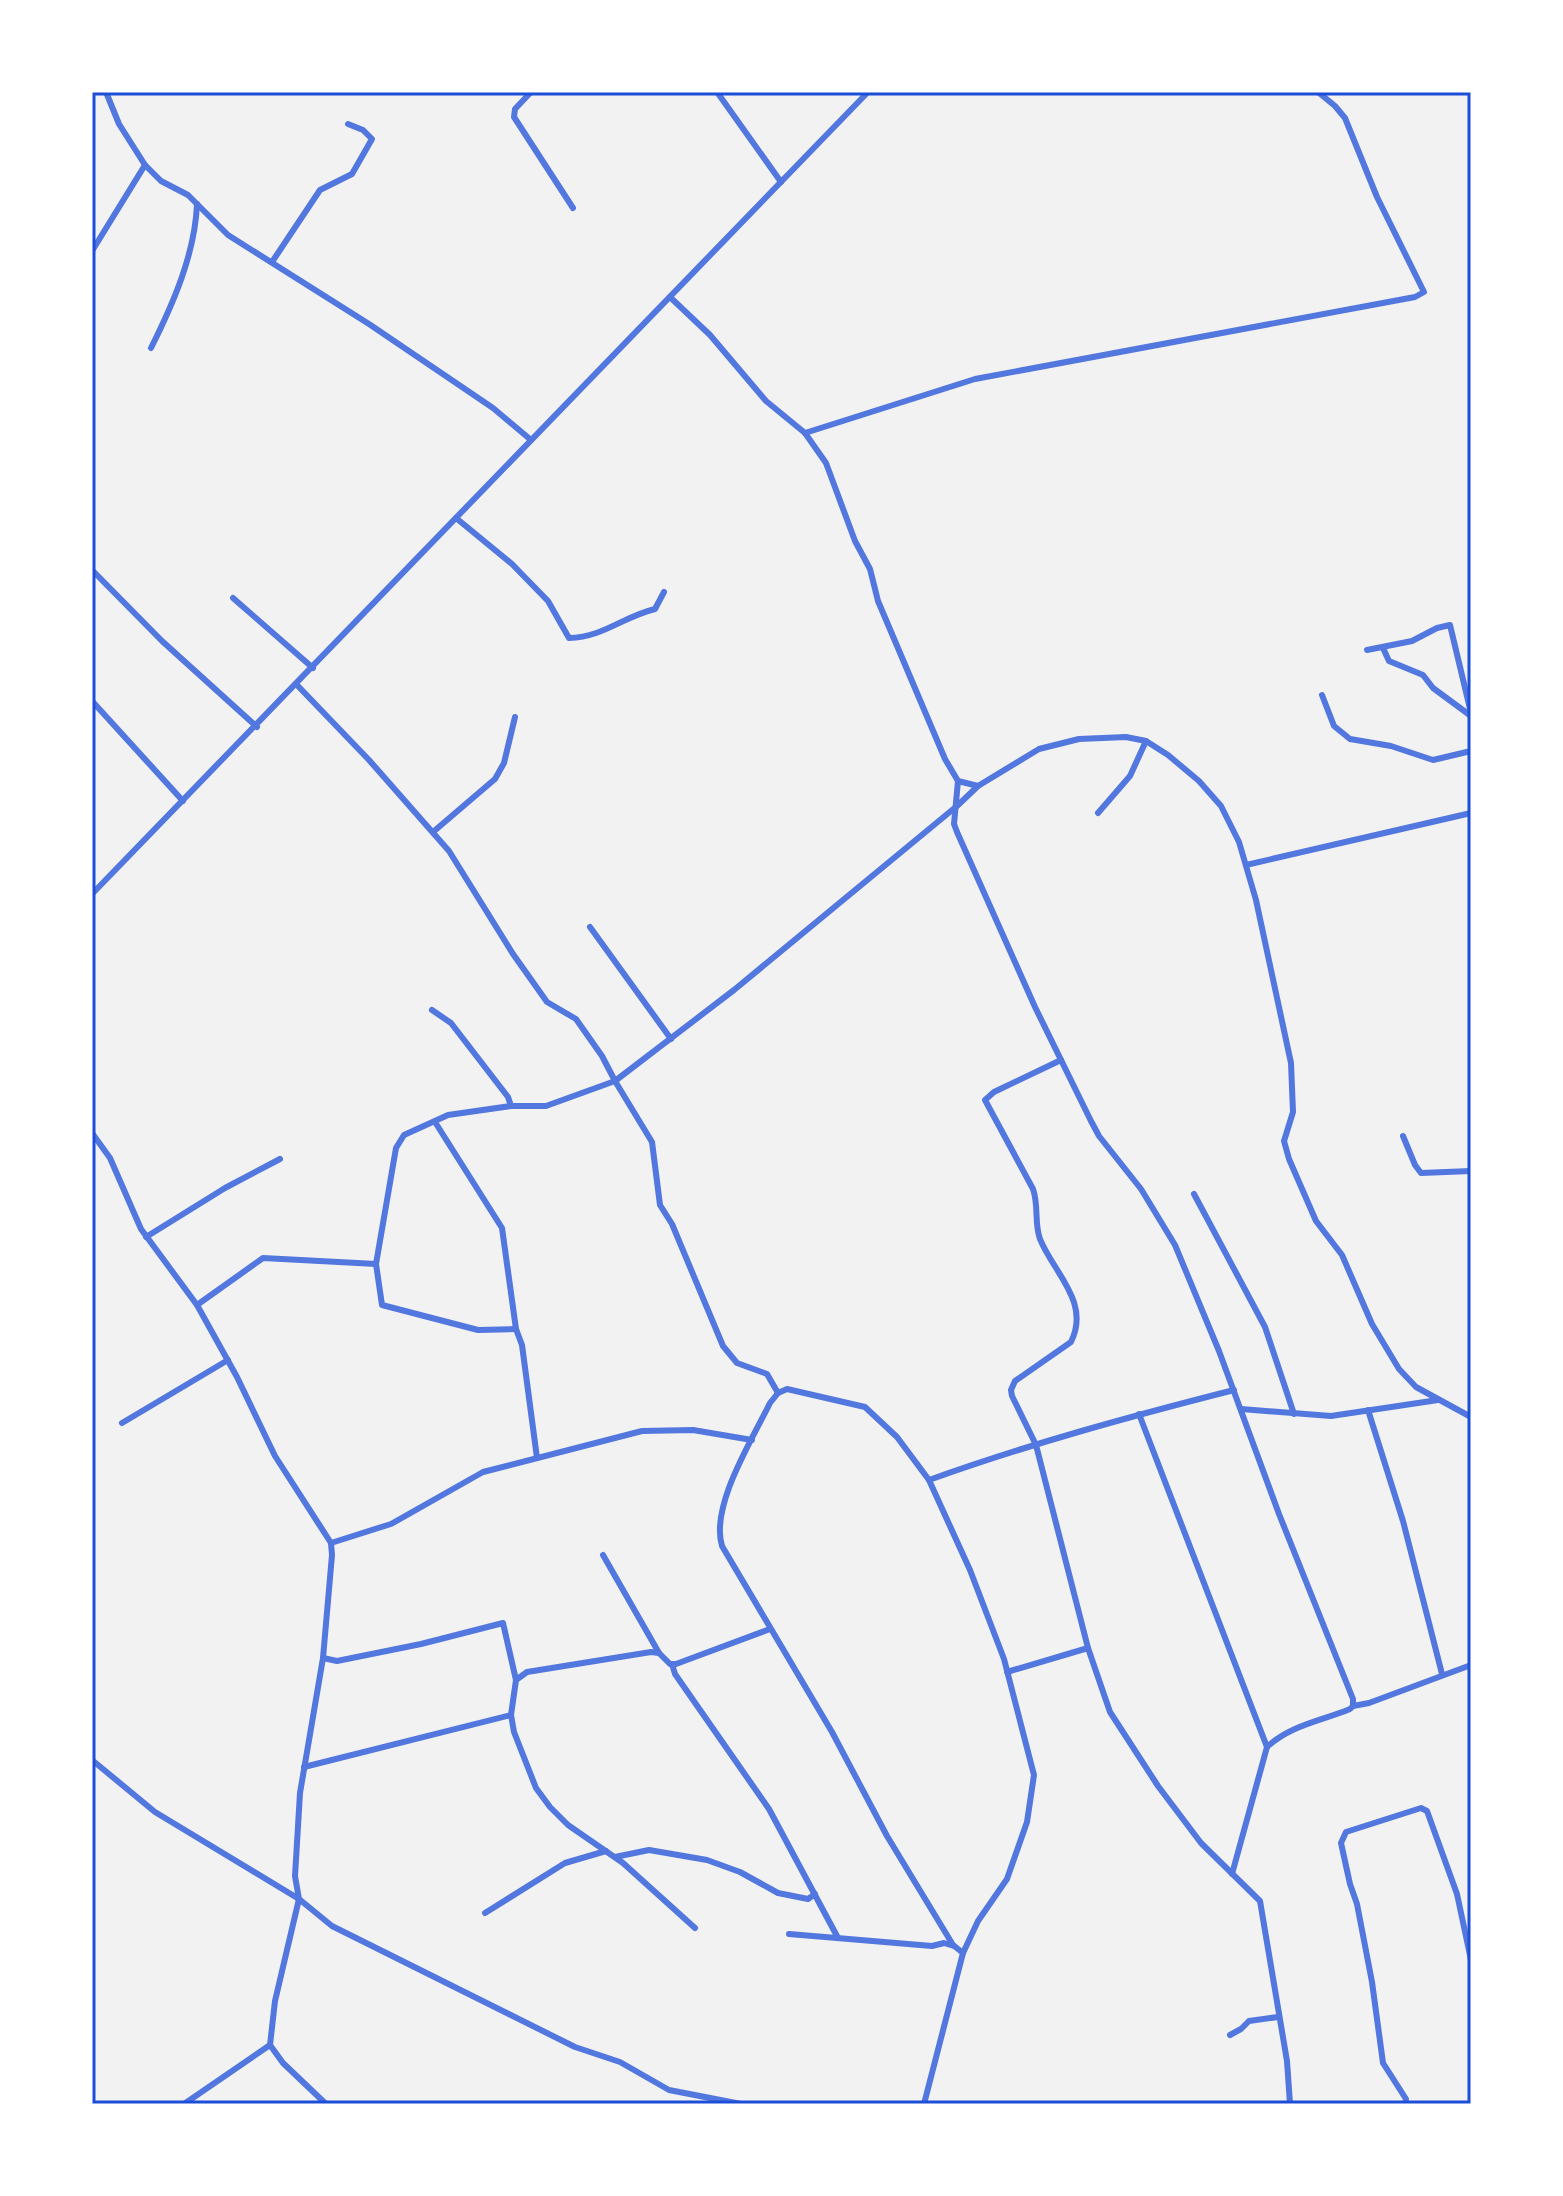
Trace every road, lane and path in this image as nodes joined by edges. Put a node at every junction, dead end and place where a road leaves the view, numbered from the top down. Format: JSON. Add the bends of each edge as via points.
{"nodes":[{"id":1,"x":106,"y":92,"type":"edge"},
{"id":2,"x":531,"y":92,"type":"edge"},
{"id":3,"x":717,"y":92,"type":"edge"},
{"id":4,"x":868,"y":92,"type":"edge"},
{"id":5,"x":1318,"y":92,"type":"edge"},
{"id":6,"x":348,"y":124,"type":"dead end"},
{"id":7,"x":145,"y":165,"type":"junction"},
{"id":8,"x":781,"y":182,"type":"junction"},
{"id":9,"x":197,"y":204,"type":"junction"},
{"id":10,"x":573,"y":208,"type":"dead end"},
{"id":11,"x":92,"y":251,"type":"edge"},
{"id":12,"x":272,"y":262,"type":"junction"},
{"id":13,"x":671,"y":298,"type":"junction"},
{"id":14,"x":151,"y":348,"type":"dead end"},
{"id":15,"x":805,"y":433,"type":"junction"},
{"id":16,"x":531,"y":440,"type":"junction"},
{"id":17,"x":456,"y":518,"type":"junction"},
{"id":18,"x":92,"y":570,"type":"edge"},
{"id":19,"x":664,"y":592,"type":"dead end"},
{"id":20,"x":233,"y":598,"type":"dead end"},
{"id":21,"x":1383,"y":648,"type":"junction"},
{"id":22,"x":1367,"y":650,"type":"dead end"},
{"id":23,"x":313,"y":668,"type":"junction"},
{"id":24,"x":297,"y":685,"type":"junction"},
{"id":25,"x":1322,"y":695,"type":"dead end"},
{"id":26,"x":92,"y":701,"type":"edge"},
{"id":27,"x":1471,"y":714,"type":"edge"},
{"id":28,"x":515,"y":717,"type":"dead end"},
{"id":29,"x":257,"y":727,"type":"junction"},
{"id":30,"x":1146,"y":741,"type":"junction"},
{"id":31,"x":1471,"y":751,"type":"edge"},
{"id":32,"x":958,"y":781,"type":"junction"},
{"id":33,"x":978,"y":786,"type":"junction"},
{"id":34,"x":183,"y":801,"type":"junction"},
{"id":35,"x":957,"y":806,"type":"junction"},
{"id":36,"x":1098,"y":813,"type":"dead end"},
{"id":37,"x":1471,"y":813,"type":"edge"},
{"id":38,"x":433,"y":832,"type":"junction"},
{"id":39,"x":1246,"y":865,"type":"junction"},
{"id":40,"x":92,"y":894,"type":"edge"},
{"id":41,"x":590,"y":927,"type":"dead end"},
{"id":42,"x":432,"y":1010,"type":"dead end"},
{"id":43,"x":671,"y":1039,"type":"junction"},
{"id":44,"x":1061,"y":1060,"type":"junction"},
{"id":45,"x":615,"y":1081,"type":"junction"},
{"id":46,"x":511,"y":1106,"type":"junction"},
{"id":47,"x":435,"y":1122,"type":"junction"},
{"id":48,"x":92,"y":1133,"type":"edge"},
{"id":49,"x":1403,"y":1136,"type":"dead end"},
{"id":50,"x":280,"y":1159,"type":"dead end"},
{"id":51,"x":1471,"y":1171,"type":"edge"},
{"id":52,"x":1194,"y":1194,"type":"dead end"},
{"id":53,"x":146,"y":1237,"type":"junction"},
{"id":54,"x":376,"y":1264,"type":"junction"},
{"id":55,"x":197,"y":1305,"type":"junction"},
{"id":56,"x":516,"y":1329,"type":"junction"},
{"id":57,"x":228,"y":1360,"type":"junction"},
{"id":58,"x":1234,"y":1390,"type":"junction"},
{"id":59,"x":778,"y":1393,"type":"junction"},
{"id":60,"x":1438,"y":1400,"type":"junction"},
{"id":61,"x":1241,"y":1409,"type":"junction"},
{"id":62,"x":1368,"y":1410,"type":"junction"},
{"id":63,"x":1139,"y":1414,"type":"junction"},
{"id":64,"x":1294,"y":1414,"type":"junction"},
{"id":65,"x":1471,"y":1417,"type":"edge"},
{"id":66,"x":122,"y":1423,"type":"dead end"},
{"id":67,"x":752,"y":1440,"type":"junction"},
{"id":68,"x":1036,"y":1445,"type":"junction"},
{"id":69,"x":537,"y":1458,"type":"junction"},
{"id":70,"x":929,"y":1480,"type":"junction"},
{"id":71,"x":331,"y":1543,"type":"junction"},
{"id":72,"x":603,"y":1555,"type":"dead end"},
{"id":73,"x":770,"y":1629,"type":"junction"},
{"id":74,"x":1088,"y":1648,"type":"junction"},
{"id":75,"x":659,"y":1653,"type":"junction"},
{"id":76,"x":323,"y":1658,"type":"junction"},
{"id":77,"x":672,"y":1664,"type":"junction"},
{"id":78,"x":1471,"y":1665,"type":"edge"},
{"id":79,"x":1007,"y":1672,"type":"junction"},
{"id":80,"x":1442,"y":1674,"type":"junction"},
{"id":81,"x":516,"y":1680,"type":"junction"},
{"id":82,"x":1353,"y":1706,"type":"junction"},
{"id":83,"x":511,"y":1715,"type":"junction"},
{"id":84,"x":1267,"y":1747,"type":"junction"},
{"id":85,"x":92,"y":1760,"type":"edge"},
{"id":86,"x":304,"y":1767,"type":"junction"},
{"id":87,"x":606,"y":1851,"type":"junction"},
{"id":88,"x":615,"y":1857,"type":"junction"},
{"id":89,"x":1232,"y":1874,"type":"junction"},
{"id":90,"x":815,"y":1894,"type":"junction"},
{"id":91,"x":299,"y":1899,"type":"junction"},
{"id":92,"x":485,"y":1913,"type":"dead end"},
{"id":93,"x":695,"y":1928,"type":"dead end"},
{"id":94,"x":789,"y":1934,"type":"dead end"},
{"id":95,"x":838,"y":1938,"type":"junction"},
{"id":96,"x":954,"y":1946,"type":"junction"},
{"id":97,"x":963,"y":1953,"type":"junction"},
{"id":98,"x":1471,"y":1960,"type":"edge"},
{"id":99,"x":1278,"y":2017,"type":"junction"},
{"id":100,"x":1230,"y":2035,"type":"dead end"},
{"id":101,"x":270,"y":2045,"type":"junction"},
{"id":102,"x":184,"y":2104,"type":"edge"},
{"id":103,"x":326,"y":2104,"type":"edge"},
{"id":104,"x":741,"y":2104,"type":"edge"},
{"id":105,"x":924,"y":2104,"type":"edge"},
{"id":106,"x":1290,"y":2104,"type":"edge"},
{"id":107,"x":1405,"y":2104,"type":"edge"}],
"edges":[{"from":1,"to":7,"type":"street"},
{"from":2,"to":10,"type":"street","via":[[514,117]]},
{"from":3,"to":8,"type":"street"},
{"from":4,"to":8,"type":"street"},
{"from":5,"to":15,"type":"street","via":[[1345,118],[1424,292],[975,379]]},
{"from":6,"to":12,"type":"street","via":[[372,139],[369,146],[352,174],[320,190]]},
{"from":7,"to":9,"type":"street"},
{"from":7,"to":11,"type":"street"},
{"from":8,"to":13,"type":"street"},
{"from":9,"to":12,"type":"street","via":[[228,235]]},
{"from":9,"to":14,"type":"street","via":[[193,240]]},
{"from":12,"to":16,"type":"street","via":[[493,408]]},
{"from":13,"to":15,"type":"street","via":[[766,401]]},
{"from":13,"to":16,"type":"street"},
{"from":15,"to":32,"type":"street","via":[[826,463],[878,601]]},
{"from":16,"to":17,"type":"street"},
{"from":17,"to":19,"type":"street","via":[[548,601],[569,638],[589,637],[655,609]]},
{"from":17,"to":23,"type":"street"},
{"from":18,"to":29,"type":"street"},
{"from":20,"to":23,"type":"street"},
{"from":21,"to":22,"type":"street"},
{"from":21,"to":27,"type":"street","via":[[1389,661],[1423,675]]},
{"from":21,"to":27,"type":"street","via":[[1450,625]]},
{"from":23,"to":24,"type":"street"},
{"from":24,"to":29,"type":"street"},
{"from":24,"to":38,"type":"street"},
{"from":25,"to":31,"type":"street","via":[[1334,726],[1350,739],[1433,760]]},
{"from":26,"to":34,"type":"street"},
{"from":28,"to":38,"type":"street","via":[[495,779]]},
{"from":29,"to":34,"type":"street"},
{"from":30,"to":33,"type":"street","via":[[1104,736],[1059,742]]},
{"from":30,"to":36,"type":"street","via":[[1130,776]]},
{"from":30,"to":39,"type":"street","via":[[1199,781],[1221,806]]},
{"from":32,"to":33,"type":"street"},
{"from":32,"to":35,"type":"street"},
{"from":33,"to":35,"type":"street"},
{"from":34,"to":40,"type":"street"},
{"from":35,"to":43,"type":"street"},
{"from":35,"to":44,"type":"street","via":[[957,832]]},
{"from":37,"to":39,"type":"street"},
{"from":38,"to":45,"type":"street","via":[[547,1002],[576,1019]]},
{"from":39,"to":60,"type":"street","via":[[1291,1063],[1293,1112],[1284,1141],[1289,1159],[1316,1221],[1351,1270],[1372,1324],[1399,1369]]},
{"from":41,"to":43,"type":"street"},
{"from":42,"to":46,"type":"street","via":[[451,1023]]},
{"from":43,"to":45,"type":"street"},
{"from":44,"to":58,"type":"street","via":[[1099,1136],[1141,1189],[1175,1245]]},
{"from":44,"to":68,"type":"street","via":[[985,1100],[1033,1189],[1038,1235],[1069,1287],[1074,1308],[1071,1342],[1012,1385],[1012,1396]]},
{"from":45,"to":46,"type":"street","via":[[546,1106]]},
{"from":45,"to":59,"type":"street","via":[[652,1142],[660,1205],[723,1346],[737,1363],[767,1374]]},
{"from":46,"to":47,"type":"street","via":[[448,1115]]},
{"from":47,"to":54,"type":"street","via":[[404,1135],[396,1148]]},
{"from":47,"to":56,"type":"street","via":[[502,1228]]},
{"from":48,"to":53,"type":"street","via":[[110,1158]]},
{"from":49,"to":51,"type":"street","via":[[1421,1173]]},
{"from":50,"to":53,"type":"street"},
{"from":52,"to":64,"type":"street","via":[[1265,1327]]},
{"from":53,"to":55,"type":"street"},
{"from":54,"to":55,"type":"street","via":[[263,1258]]},
{"from":54,"to":56,"type":"street","via":[[382,1305],[478,1330]]},
{"from":55,"to":57,"type":"street"},
{"from":56,"to":69,"type":"street"},
{"from":57,"to":66,"type":"street"},
{"from":57,"to":71,"type":"street","via":[[275,1456]]},
{"from":58,"to":61,"type":"street"},
{"from":58,"to":63,"type":"street"},
{"from":59,"to":67,"type":"street"},
{"from":59,"to":70,"type":"street","via":[[796,1390],[865,1407],[897,1437]]},
{"from":60,"to":62,"type":"street"},
{"from":60,"to":65,"type":"street"},
{"from":61,"to":64,"type":"street"},
{"from":61,"to":82,"type":"street"},
{"from":62,"to":64,"type":"street"},
{"from":62,"to":80,"type":"street"},
{"from":63,"to":68,"type":"street"},
{"from":63,"to":84,"type":"street"},
{"from":67,"to":69,"type":"street","via":[[664,1429]]},
{"from":67,"to":73,"type":"street","via":[[721,1515],[719,1536]]},
{"from":68,"to":70,"type":"street"},
{"from":68,"to":74,"type":"street"},
{"from":69,"to":71,"type":"street","via":[[483,1472],[391,1524]]},
{"from":70,"to":79,"type":"street","via":[[970,1570]]},
{"from":71,"to":76,"type":"street"},
{"from":72,"to":75,"type":"street"},
{"from":73,"to":77,"type":"street"},
{"from":73,"to":96,"type":"street"},
{"from":74,"to":79,"type":"street"},
{"from":74,"to":89,"type":"street","via":[[1110,1712],[1158,1786]]},
{"from":75,"to":77,"type":"street"},
{"from":75,"to":81,"type":"street","via":[[527,1672]]},
{"from":76,"to":81,"type":"street","via":[[337,1661],[503,1623]]},
{"from":76,"to":86,"type":"street"},
{"from":77,"to":90,"type":"street","via":[[769,1809]]},
{"from":78,"to":80,"type":"street"},
{"from":79,"to":97,"type":"street","via":[[1031,1759],[1032,1796],[1007,1879]]},
{"from":80,"to":82,"type":"street"},
{"from":81,"to":83,"type":"street"},
{"from":82,"to":84,"type":"street","via":[[1296,1727]]},
{"from":83,"to":86,"type":"street"},
{"from":83,"to":87,"type":"street","via":[[536,1788],[568,1825]]},
{"from":84,"to":89,"type":"street"},
{"from":85,"to":91,"type":"street","via":[[155,1812]]},
{"from":86,"to":91,"type":"street","via":[[295,1876]]},
{"from":87,"to":88,"type":"street"},
{"from":87,"to":92,"type":"street","via":[[565,1863]]},
{"from":88,"to":90,"type":"street","via":[[649,1850],[707,1860],[778,1893],[808,1899]]},
{"from":88,"to":93,"type":"street"},
{"from":89,"to":99,"type":"street","via":[[1260,1901],[1264,1913]]},
{"from":90,"to":95,"type":"street"},
{"from":91,"to":101,"type":"street"},
{"from":91,"to":104,"type":"street","via":[[332,1926],[575,2047],[620,2062],[677,2093]]},
{"from":94,"to":95,"type":"street"},
{"from":95,"to":96,"type":"street"},
{"from":96,"to":97,"type":"street"},
{"from":97,"to":105,"type":"street"},
{"from":98,"to":107,"type":"street","via":[[1457,1894],[1427,1811],[1421,1808],[1346,1832],[1341,1843],[1370,1969],[1383,2063]]},
{"from":99,"to":100,"type":"street","via":[[1249,2021]]},
{"from":99,"to":106,"type":"street"},
{"from":101,"to":102,"type":"street"},
{"from":101,"to":103,"type":"street"}]}
